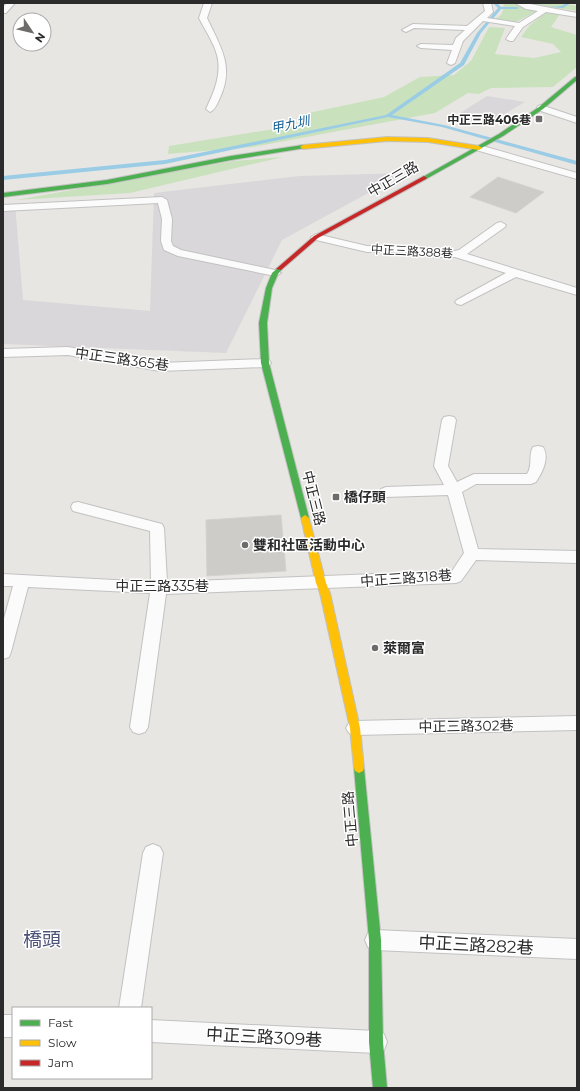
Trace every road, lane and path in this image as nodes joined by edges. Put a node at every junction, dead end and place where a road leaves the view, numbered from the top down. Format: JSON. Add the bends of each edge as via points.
{"nodes":[{"id":1,"x":11,"y":3,"type":"edge"},
{"id":2,"x":208,"y":3,"type":"edge"},
{"id":3,"x":487,"y":3,"type":"edge"},
{"id":4,"x":519,"y":3,"type":"edge"},
{"id":5,"x":546,"y":9,"type":"junction"},
{"id":6,"x":3,"y":11,"type":"edge"},
{"id":7,"x":577,"y":15,"type":"edge"},
{"id":8,"x":466,"y":19,"type":"dead end"},
{"id":9,"x":479,"y":21,"type":"junction"},
{"id":10,"x":520,"y":25,"type":"junction"},
{"id":11,"x":406,"y":30,"type":"dead end"},
{"id":12,"x":510,"y":39,"type":"dead end"},
{"id":13,"x":421,"y":46,"type":"dead end"},
{"id":14,"x":457,"y":48,"type":"junction"},
{"id":15,"x":452,"y":63,"type":"dead end"},
{"id":16,"x":577,"y":78,"type":"edge"},
{"id":17,"x":541,"y":108,"type":"junction"},
{"id":18,"x":210,"y":109,"type":"dead end"},
{"id":19,"x":577,"y":120,"type":"edge"},
{"id":20,"x":481,"y":146,"type":"junction"},
{"id":21,"x":577,"y":176,"type":"edge"},
{"id":22,"x":3,"y":195,"type":"edge"},
{"id":23,"x":3,"y":208,"type":"edge"},
{"id":24,"x":501,"y":225,"type":"dead end"},
{"id":25,"x":316,"y":237,"type":"junction"},
{"id":26,"x":458,"y":255,"type":"junction"},
{"id":27,"x":275,"y":273,"type":"junction"},
{"id":28,"x":515,"y":273,"type":"junction"},
{"id":29,"x":577,"y":292,"type":"edge"},
{"id":30,"x":461,"y":302,"type":"dead end"},
{"id":31,"x":3,"y":353,"type":"edge"},
{"id":32,"x":265,"y":363,"type":"junction"},
{"id":33,"x":449,"y":420,"type":"dead end"},
{"id":34,"x":538,"y":450,"type":"dead end"},
{"id":35,"x":454,"y":490,"type":"junction"},
{"id":36,"x":386,"y":492,"type":"dead end"},
{"id":37,"x":78,"y":507,"type":"dead end"},
{"id":38,"x":472,"y":554,"type":"junction"},
{"id":39,"x":577,"y":558,"type":"edge"},
{"id":40,"x":3,"y":580,"type":"edge"},
{"id":41,"x":22,"y":581,"type":"junction"},
{"id":42,"x":320,"y":583,"type":"junction"},
{"id":43,"x":159,"y":588,"type":"junction"},
{"id":44,"x":3,"y":652,"type":"edge"},
{"id":45,"x":577,"y":723,"type":"edge"},
{"id":46,"x":139,"y":727,"type":"dead end"},
{"id":47,"x":355,"y":728,"type":"junction"},
{"id":48,"x":153,"y":853,"type":"dead end"},
{"id":49,"x":375,"y":940,"type":"junction"},
{"id":50,"x":577,"y":949,"type":"edge"},
{"id":51,"x":130,"y":1007,"type":"edge"},
{"id":52,"x":152,"y":1031,"type":"edge"},
{"id":53,"x":376,"y":1042,"type":"junction"},
{"id":54,"x":380,"y":1088,"type":"edge"}],
"edges":[{"from":1,"to":6,"type":"lane"},
{"from":2,"to":18,"type":"lane","via":[[203,18],[221,55],[222,78]]},
{"from":3,"to":9,"type":"lane","via":[[488,12]]},
{"from":4,"to":5,"type":"lane"},
{"from":5,"to":7,"type":"lane"},
{"from":5,"to":10,"type":"lane"},
{"from":8,"to":9,"type":"lane"},
{"from":9,"to":10,"type":"lane"},
{"from":9,"to":11,"type":"lane","via":[[462,28],[413,26]]},
{"from":9,"to":14,"type":"lane","via":[[459,40]]},
{"from":10,"to":12,"type":"lane"},
{"from":13,"to":14,"type":"lane"},
{"from":14,"to":15,"type":"lane"},
{"from":16,"to":17,"type":"street","name":"中正三路"},
{"from":17,"to":19,"type":"lane"},
{"from":17,"to":20,"type":"street","name":"中正三路"},
{"from":20,"to":21,"type":"lane"},
{"from":20,"to":22,"type":"street","via":[[414,139],[326,144],[230,158],[107,182]]},
{"from":20,"to":25,"type":"street","name":"中正三路"},
{"from":23,"to":27,"type":"lane","via":[[39,204],[162,200],[167,219],[168,248],[178,253]]},
{"from":24,"to":26,"type":"lane","name":"中正三路388巷"},
{"from":25,"to":26,"type":"lane","name":"中正三路388巷","via":[[358,248],[410,249]]},
{"from":25,"to":27,"type":"street","name":"中正三路"},
{"from":26,"to":28,"type":"lane"},
{"from":27,"to":32,"type":"street","name":"中正三路","via":[[269,288],[263,323]]},
{"from":28,"to":29,"type":"lane"},
{"from":28,"to":30,"type":"lane"},
{"from":31,"to":32,"type":"lane","name":"中正三路365巷","via":[[68,351],[160,367]]},
{"from":32,"to":42,"type":"street","name":"中正三路"},
{"from":33,"to":35,"type":"lane","via":[[442,466]]},
{"from":34,"to":35,"type":"lane","via":[[537,470],[531,479],[474,479]]},
{"from":35,"to":36,"type":"lane"},
{"from":35,"to":38,"type":"lane"},
{"from":37,"to":43,"type":"lane","via":[[156,528]]},
{"from":38,"to":39,"type":"lane"},
{"from":38,"to":42,"type":"lane","name":"中正三路318巷","via":[[456,577]]},
{"from":40,"to":41,"type":"lane","name":"中正三路335巷"},
{"from":41,"to":43,"type":"lane","name":"中正三路335巷"},
{"from":41,"to":44,"type":"lane"},
{"from":42,"to":43,"type":"lane","name":"中正三路335巷"},
{"from":42,"to":47,"type":"street","name":"中正三路","via":[[325,593]]},
{"from":43,"to":46,"type":"lane"},
{"from":45,"to":47,"type":"lane","name":"中正三路302巷"},
{"from":47,"to":49,"type":"street","name":"中正三路"},
{"from":48,"to":51,"type":"lane"},
{"from":49,"to":50,"type":"lane","name":"中正三路282巷"},
{"from":49,"to":53,"type":"street","name":"中正三路"},
{"from":52,"to":53,"type":"lane","name":"中正三路309巷"},
{"from":53,"to":54,"type":"street","name":"中正三路"}]}
